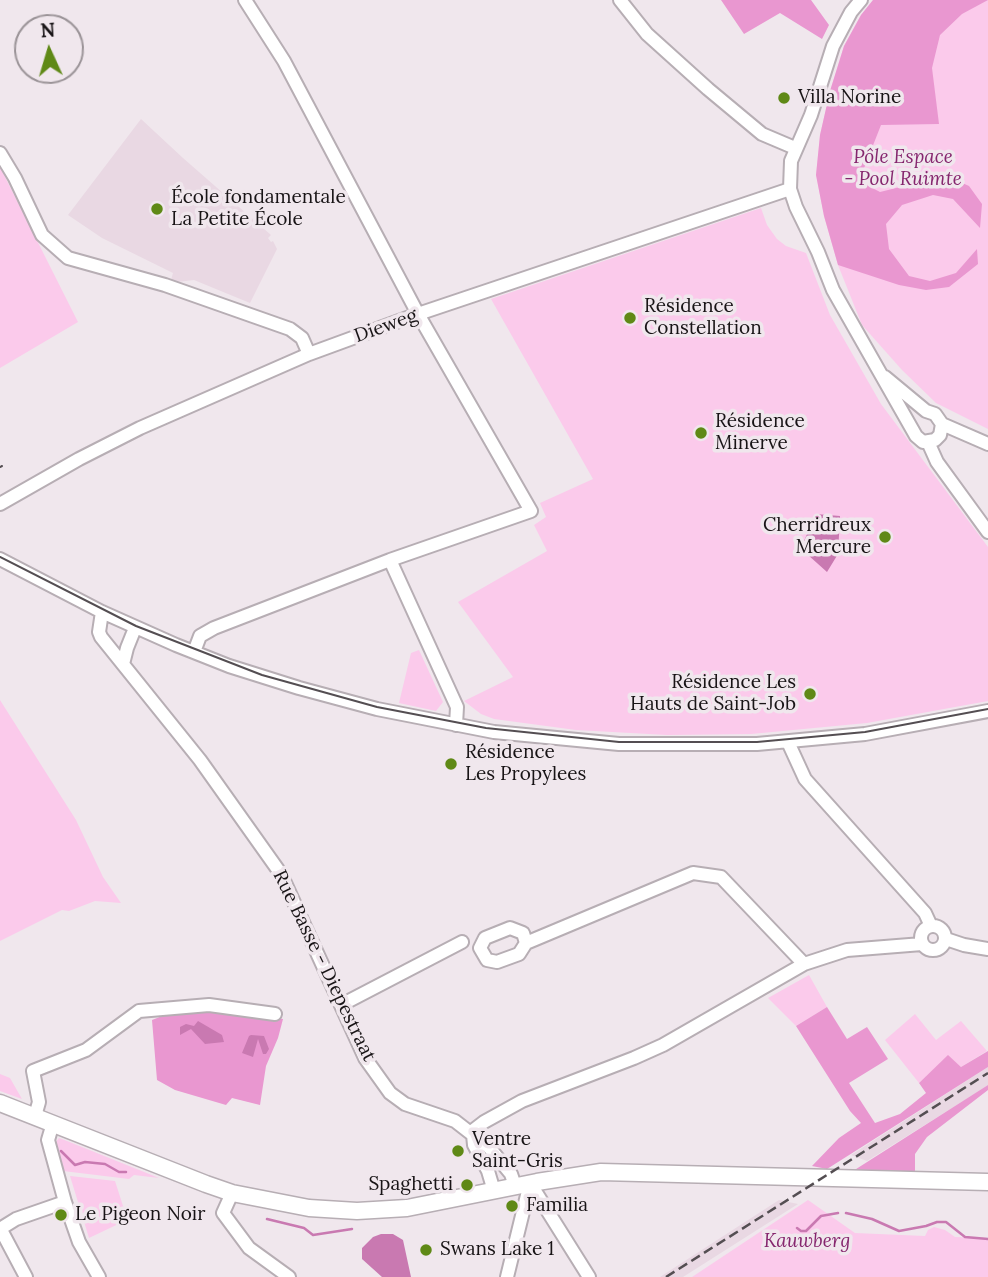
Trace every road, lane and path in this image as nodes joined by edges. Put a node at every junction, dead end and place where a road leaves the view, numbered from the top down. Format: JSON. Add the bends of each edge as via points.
{"nodes":[{"id":1,"x":245,"y":0,"type":"edge"},
{"id":2,"x":620,"y":0,"type":"edge"},
{"id":3,"x":861,"y":0,"type":"edge"},
{"id":4,"x":795,"y":148,"type":"junction"},
{"id":5,"x":0,"y":153,"type":"edge"},
{"id":6,"x":790,"y":189,"type":"junction"},
{"id":7,"x":418,"y":314,"type":"junction"},
{"id":8,"x":309,"y":354,"type":"junction"},
{"id":9,"x":881,"y":374,"type":"junction"},
{"id":10,"x":926,"y":411,"type":"junction"},
{"id":11,"x":942,"y":424,"type":"junction"},
{"id":12,"x":912,"y":428,"type":"junction"},
{"id":13,"x":928,"y":442,"type":"junction"},
{"id":14,"x":988,"y":444,"type":"edge"},
{"id":15,"x":0,"y":504,"type":"edge"},
{"id":16,"x":988,"y":532,"type":"edge"},
{"id":17,"x":0,"y":559,"type":"edge"},
{"id":18,"x":390,"y":560,"type":"junction"},
{"id":19,"x":102,"y":612,"type":"junction"},
{"id":20,"x":135,"y":628,"type":"junction"},
{"id":21,"x":194,"y":652,"type":"junction"},
{"id":22,"x":123,"y":664,"type":"junction"},
{"id":23,"x":988,"y":711,"type":"edge"},
{"id":24,"x":456,"y":725,"type":"junction"},
{"id":25,"x":806,"y":740,"type":"junction"},
{"id":26,"x":788,"y":742,"type":"junction"},
{"id":27,"x":800,"y":768,"type":"junction"},
{"id":28,"x":931,"y":926,"type":"junction"},
{"id":29,"x":921,"y":939,"type":"junction"},
{"id":30,"x":946,"y":939,"type":"junction"},
{"id":31,"x":462,"y":942,"type":"dead end"},
{"id":32,"x":526,"y":943,"type":"dead end"},
{"id":33,"x":988,"y":949,"type":"edge"},
{"id":34,"x":804,"y":964,"type":"junction"},
{"id":35,"x":341,"y":1005,"type":"junction"},
{"id":36,"x":275,"y":1014,"type":"dead end"},
{"id":37,"x":0,"y":1103,"type":"edge"},
{"id":38,"x":35,"y":1116,"type":"junction"},
{"id":39,"x":52,"y":1123,"type":"junction"},
{"id":40,"x":472,"y":1133,"type":"junction"},
{"id":41,"x":988,"y":1182,"type":"edge"},
{"id":42,"x":522,"y":1185,"type":"junction"},
{"id":43,"x":494,"y":1191,"type":"junction"},
{"id":44,"x":232,"y":1193,"type":"junction"},
{"id":45,"x":65,"y":1202,"type":"junction"},
{"id":46,"x":0,"y":1228,"type":"edge"},
{"id":47,"x":26,"y":1277,"type":"edge"},
{"id":48,"x":99,"y":1277,"type":"edge"},
{"id":49,"x":289,"y":1277,"type":"edge"},
{"id":50,"x":507,"y":1277,"type":"edge"},
{"id":51,"x":589,"y":1277,"type":"edge"}],
"edges":[{"from":1,"to":7,"type":"street","via":[[284,61]]},
{"from":2,"to":4,"type":"street","via":[[648,34],[708,89],[762,134]]},
{"from":3,"to":4,"type":"street","via":[[836,39]]},
{"from":4,"to":6,"type":"street"},
{"from":5,"to":8,"type":"street","via":[[42,235],[68,258],[165,285],[290,329],[302,338]]},
{"from":6,"to":7,"type":"street","name":"Dieweg"},
{"from":6,"to":9,"type":"street","via":[[833,290]]},
{"from":7,"to":8,"type":"street","name":"Dieweg"},
{"from":7,"to":18,"type":"street","via":[[531,511]]},
{"from":8,"to":15,"type":"street","name":"Dieweg","via":[[140,428]]},
{"from":9,"to":10,"type":"street"},
{"from":9,"to":12,"type":"street"},
{"from":10,"to":11,"type":"street"},
{"from":10,"to":12,"type":"street"},
{"from":11,"to":13,"type":"street","via":[[939,437]]},
{"from":11,"to":14,"type":"street"},
{"from":12,"to":13,"type":"street","via":[[919,440]]},
{"from":13,"to":16,"type":"street","via":[[937,462]]},
{"from":17,"to":19,"type":"street"},
{"from":18,"to":21,"type":"street","via":[[205,631]]},
{"from":18,"to":24,"type":"street","via":[[457,707]]},
{"from":19,"to":20,"type":"street"},
{"from":19,"to":22,"type":"street","name":"Rue Basse - Diepestraat","via":[[99,632]]},
{"from":20,"to":21,"type":"street"},
{"from":20,"to":22,"type":"street"},
{"from":21,"to":24,"type":"street","via":[[325,696]]},
{"from":22,"to":35,"type":"street","name":"Rue Basse - Diepestraat","via":[[200,760],[281,874]]},
{"from":23,"to":25,"type":"street","via":[[905,728]]},
{"from":24,"to":26,"type":"street","via":[[612,744]]},
{"from":25,"to":26,"type":"street"},
{"from":25,"to":27,"type":"street"},
{"from":26,"to":27,"type":"street"},
{"from":27,"to":28,"type":"street","via":[[804,779],[925,913]]},
{"from":28,"to":29,"type":"street"},
{"from":28,"to":30,"type":"street","via":[[943,930]]},
{"from":29,"to":30,"type":"street","via":[[924,947],[935,951]]},
{"from":29,"to":34,"type":"street","via":[[922,944],[857,948]]},
{"from":30,"to":33,"type":"street"},
{"from":31,"to":35,"type":"street"},
{"from":32,"to":34,"type":"street","via":[[693,873],[721,877]]},
{"from":34,"to":40,"type":"street","via":[[663,1045],[522,1101]]},
{"from":35,"to":40,"type":"street","name":"Rue Basse - Diepestraat","via":[[365,1058],[390,1093],[405,1104],[456,1121]]},
{"from":36,"to":38,"type":"street","via":[[209,1005],[135,1013],[86,1051],[33,1071],[39,1102]]},
{"from":37,"to":38,"type":"main road"},
{"from":38,"to":39,"type":"main road"},
{"from":39,"to":44,"type":"main road"},
{"from":39,"to":45,"type":"street","via":[[48,1140]]},
{"from":40,"to":42,"type":"street","name":"Rue Basse - Diepestraat"},
{"from":40,"to":43,"type":"street"},
{"from":41,"to":42,"type":"main road","via":[[601,1172]]},
{"from":42,"to":43,"type":"main road"},
{"from":42,"to":50,"type":"street"},
{"from":42,"to":51,"type":"street"},
{"from":43,"to":44,"type":"main road","via":[[407,1208],[357,1211],[309,1208]]},
{"from":44,"to":49,"type":"street","via":[[222,1213],[249,1248]]},
{"from":45,"to":46,"type":"street"},
{"from":45,"to":48,"type":"street"},
{"from":46,"to":47,"type":"street"}]}
